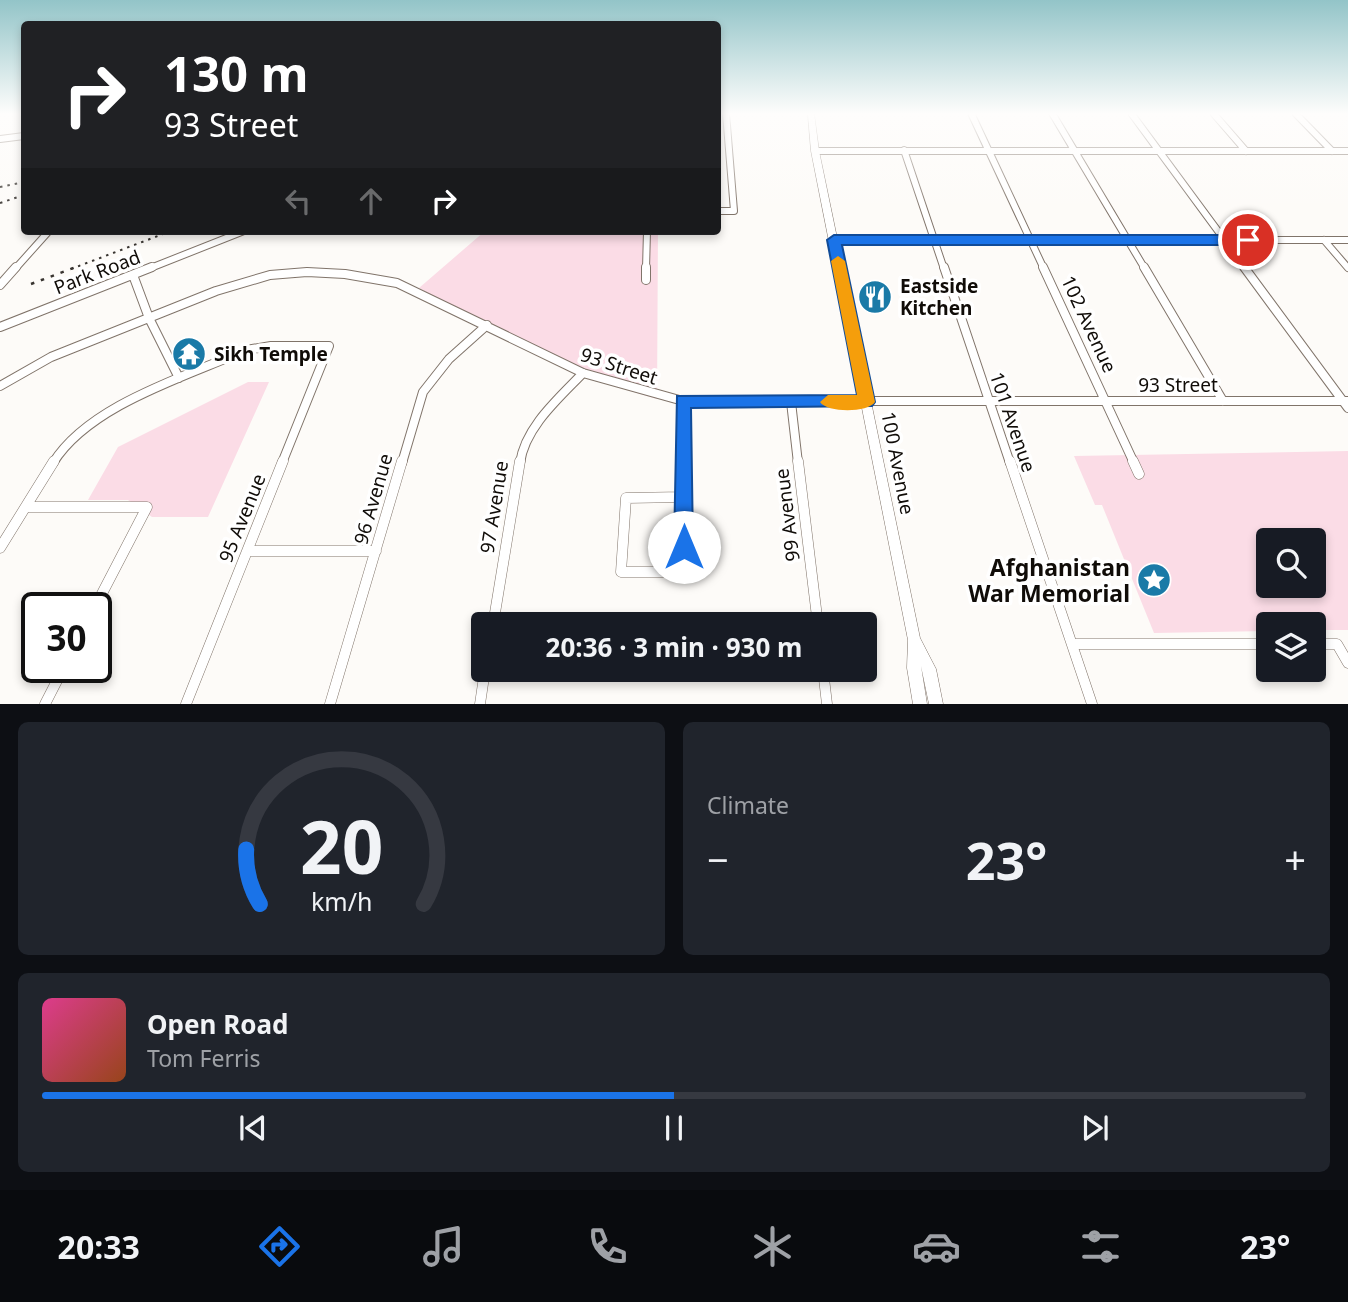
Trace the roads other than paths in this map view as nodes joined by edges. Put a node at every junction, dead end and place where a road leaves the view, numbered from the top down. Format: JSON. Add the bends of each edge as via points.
{"nodes":[{"id":1,"x":728,"y":146,"type":"edge"},
{"id":2,"x":814,"y":146,"type":"edge"},
{"id":3,"x":987,"y":146,"type":"edge"},
{"id":4,"x":1072,"y":146,"type":"edge"},
{"id":5,"x":1156,"y":146,"type":"edge"},
{"id":6,"x":1242,"y":146,"type":"edge"},
{"id":7,"x":1327,"y":146,"type":"edge"},
{"id":8,"x":904,"y":150,"type":"junction"},
{"id":9,"x":989,"y":150,"type":"junction"},
{"id":10,"x":1075,"y":150,"type":"junction"},
{"id":11,"x":815,"y":151,"type":"junction"},
{"id":12,"x":1160,"y":151,"type":"junction"},
{"id":13,"x":1246,"y":151,"type":"junction"},
{"id":14,"x":1332,"y":151,"type":"junction"},
{"id":15,"x":1348,"y":151,"type":"edge"},
{"id":16,"x":721,"y":211,"type":"edge"},
{"id":17,"x":45,"y":235,"type":"edge"},
{"id":18,"x":234,"y":235,"type":"edge"},
{"id":19,"x":647,"y":235,"type":"edge"},
{"id":20,"x":834,"y":240,"type":"junction"},
{"id":21,"x":1130,"y":240,"type":"junction"},
{"id":22,"x":1222,"y":240,"type":"junction"},
{"id":23,"x":1324,"y":240,"type":"junction"},
{"id":24,"x":1348,"y":240,"type":"edge"},
{"id":25,"x":933,"y":241,"type":"junction"},
{"id":26,"x":1031,"y":242,"type":"junction"},
{"id":27,"x":1348,"y":268,"type":"edge"},
{"id":28,"x":133,"y":275,"type":"junction"},
{"id":29,"x":646,"y":280,"type":"dead end"},
{"id":30,"x":0,"y":285,"type":"edge"},
{"id":31,"x":149,"y":318,"type":"junction"},
{"id":32,"x":487,"y":325,"type":"junction"},
{"id":33,"x":0,"y":327,"type":"edge"},
{"id":34,"x":583,"y":373,"type":"junction"},
{"id":35,"x":179,"y":378,"type":"junction"},
{"id":36,"x":3,"y":384,"type":"edge"},
{"id":37,"x":683,"y":401,"type":"junction"},
{"id":38,"x":1105,"y":401,"type":"junction"},
{"id":39,"x":1223,"y":401,"type":"junction"},
{"id":40,"x":791,"y":402,"type":"junction"},
{"id":41,"x":866,"y":402,"type":"junction"},
{"id":42,"x":988,"y":402,"type":"junction"},
{"id":43,"x":1346,"y":403,"type":"edge"},
{"id":44,"x":1139,"y":474,"type":"dead end"},
{"id":45,"x":683,"y":497,"type":"junction"},
{"id":46,"x":26,"y":507,"type":"junction"},
{"id":47,"x":0,"y":548,"type":"edge"},
{"id":48,"x":248,"y":551,"type":"junction"},
{"id":49,"x":376,"y":551,"type":"junction"},
{"id":50,"x":103,"y":592,"type":"edge"},
{"id":51,"x":495,"y":612,"type":"edge"},
{"id":52,"x":816,"y":612,"type":"edge"},
{"id":53,"x":914,"y":640,"type":"junction"},
{"id":54,"x":1072,"y":644,"type":"junction"},
{"id":55,"x":1256,"y":644,"type":"edge"},
{"id":56,"x":1326,"y":644,"type":"edge"},
{"id":57,"x":1348,"y":663,"type":"edge"},
{"id":58,"x":483,"y":682,"type":"edge"},
{"id":59,"x":824,"y":682,"type":"edge"},
{"id":60,"x":56,"y":683,"type":"edge"},
{"id":61,"x":45,"y":704,"type":"edge"},
{"id":62,"x":186,"y":704,"type":"edge"},
{"id":63,"x":330,"y":704,"type":"edge"},
{"id":64,"x":480,"y":704,"type":"edge"},
{"id":65,"x":827,"y":704,"type":"edge"},
{"id":66,"x":920,"y":704,"type":"edge"},
{"id":67,"x":936,"y":704,"type":"edge"},
{"id":68,"x":1092,"y":704,"type":"edge"}],
"edges":[{"from":1,"to":16,"type":"street","via":[[733,211]]},
{"from":2,"to":11,"type":"main road","name":"100 Avenue"},
{"from":3,"to":9,"type":"street","name":"102 Avenue"},
{"from":4,"to":10,"type":"street"},
{"from":5,"to":12,"type":"street"},
{"from":6,"to":13,"type":"street"},
{"from":7,"to":14,"type":"street"},
{"from":8,"to":9,"type":"street"},
{"from":8,"to":11,"type":"street"},
{"from":8,"to":25,"type":"street","name":"101 Avenue"},
{"from":9,"to":10,"type":"street"},
{"from":9,"to":26,"type":"street","name":"102 Avenue"},
{"from":10,"to":12,"type":"street"},
{"from":10,"to":21,"type":"street"},
{"from":11,"to":20,"type":"main road","name":"100 Avenue"},
{"from":12,"to":13,"type":"street"},
{"from":12,"to":22,"type":"street"},
{"from":13,"to":14,"type":"street"},
{"from":14,"to":15,"type":"street"},
{"from":17,"to":30,"type":"street"},
{"from":18,"to":28,"type":"street","name":"Park Road"},
{"from":19,"to":29,"type":"street"},
{"from":20,"to":25,"type":"street"},
{"from":20,"to":41,"type":"main road","name":"100 Avenue"},
{"from":21,"to":22,"type":"street"},
{"from":21,"to":26,"type":"street"},
{"from":21,"to":39,"type":"street"},
{"from":22,"to":23,"type":"street"},
{"from":22,"to":43,"type":"street"},
{"from":23,"to":24,"type":"street"},
{"from":23,"to":27,"type":"street"},
{"from":25,"to":26,"type":"street"},
{"from":25,"to":42,"type":"street","name":"101 Avenue"},
{"from":26,"to":38,"type":"street","name":"102 Avenue"},
{"from":28,"to":31,"type":"street"},
{"from":28,"to":33,"type":"street","name":"Park Road"},
{"from":31,"to":32,"type":"street","name":"93 Street","via":[[256,278],[346,274],[397,282]]},
{"from":31,"to":35,"type":"street"},
{"from":31,"to":36,"type":"street","name":"93 Street","via":[[34,366]]},
{"from":32,"to":34,"type":"street","name":"93 Street"},
{"from":32,"to":49,"type":"street","name":"96 Avenue","via":[[449,359],[423,392]]},
{"from":34,"to":37,"type":"street","name":"93 Street"},
{"from":34,"to":51,"type":"street","name":"97 Avenue","via":[[549,409],[522,448]]},
{"from":35,"to":46,"type":"street","via":[[98,416],[65,444]]},
{"from":35,"to":48,"type":"street","name":"95 Avenue","via":[[246,350],[329,346]]},
{"from":37,"to":40,"type":"street","name":"93 Street"},
{"from":37,"to":45,"type":"street"},
{"from":38,"to":39,"type":"street","name":"93 Street"},
{"from":38,"to":42,"type":"street","name":"93 Street"},
{"from":38,"to":44,"type":"street","name":"102 Avenue"},
{"from":39,"to":43,"type":"street","name":"93 Street"},
{"from":40,"to":41,"type":"street","name":"93 Street"},
{"from":40,"to":52,"type":"street","name":"99 Avenue"},
{"from":41,"to":42,"type":"street","name":"93 Street"},
{"from":41,"to":53,"type":"main road","name":"100 Avenue"},
{"from":42,"to":54,"type":"street","name":"101 Avenue"},
{"from":45,"to":45,"type":"street","via":[[626,498],[621,572],[684,572]]},
{"from":46,"to":47,"type":"street"},
{"from":46,"to":50,"type":"street","via":[[147,507]]},
{"from":48,"to":49,"type":"street"},
{"from":48,"to":62,"type":"street","name":"95 Avenue"},
{"from":49,"to":63,"type":"street","name":"96 Avenue"},
{"from":53,"to":66,"type":"main road","name":"100 Avenue"},
{"from":53,"to":67,"type":"main road","name":"100 Avenue","via":[[929,669]]},
{"from":54,"to":55,"type":"street"},
{"from":54,"to":68,"type":"street","name":"101 Avenue"},
{"from":56,"to":57,"type":"street","via":[[1337,644]]},
{"from":58,"to":64,"type":"street"},
{"from":59,"to":65,"type":"street"},
{"from":60,"to":61,"type":"street"}]}
